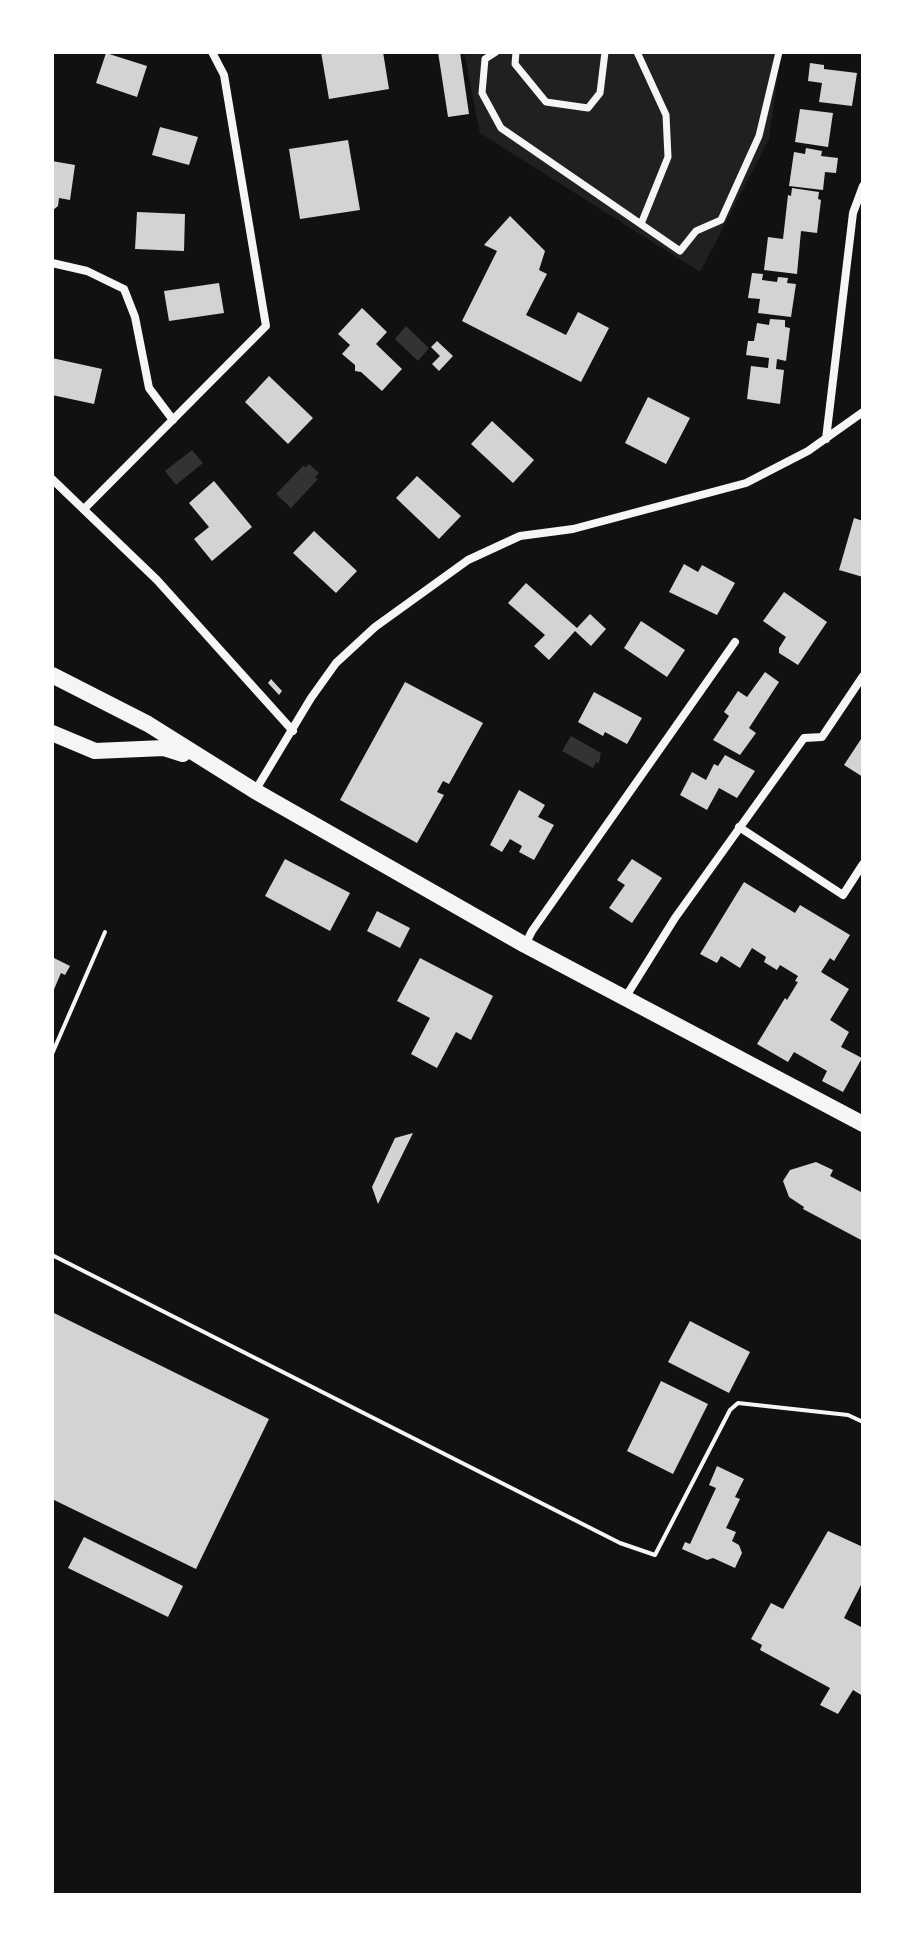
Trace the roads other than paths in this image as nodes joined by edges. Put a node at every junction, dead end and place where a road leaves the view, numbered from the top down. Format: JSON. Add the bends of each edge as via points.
{"nodes":[{"id":1,"x":212,"y":52,"type":"edge"},
{"id":2,"x":496,"y":52,"type":"edge"},
{"id":3,"x":516,"y":52,"type":"edge"},
{"id":4,"x":605,"y":52,"type":"edge"},
{"id":5,"x":637,"y":52,"type":"edge"},
{"id":6,"x":779,"y":52,"type":"edge"},
{"id":7,"x":863,"y":186,"type":"edge"},
{"id":8,"x":641,"y":224,"type":"junction"},
{"id":9,"x":52,"y":263,"type":"edge"},
{"id":10,"x":863,"y":412,"type":"edge"},
{"id":11,"x":173,"y":420,"type":"junction"},
{"id":12,"x":826,"y":439,"type":"junction"},
{"id":13,"x":52,"y":479,"type":"edge"},
{"id":14,"x":85,"y":508,"type":"junction"},
{"id":15,"x":735,"y":642,"type":"dead end"},
{"id":16,"x":52,"y":675,"type":"edge"},
{"id":17,"x":863,"y":676,"type":"edge"},
{"id":18,"x":293,"y":731,"type":"junction"},
{"id":19,"x":52,"y":733,"type":"edge"},
{"id":20,"x":211,"y":765,"type":"junction"},
{"id":21,"x":255,"y":791,"type":"junction"},
{"id":22,"x":739,"y":827,"type":"junction"},
{"id":23,"x":863,"y":864,"type":"edge"},
{"id":24,"x":525,"y":945,"type":"junction"},
{"id":25,"x":625,"y":999,"type":"junction"},
{"id":26,"x":863,"y":1124,"type":"edge"}],
"edges":[{"from":1,"to":11,"type":"street","via":[[224,75],[266,326]]},
{"from":2,"to":8,"type":"street","via":[[485,59],[482,93],[501,128]]},
{"from":3,"to":4,"type":"street","via":[[515,64],[546,102],[588,108],[600,93]]},
{"from":5,"to":8,"type":"street","via":[[666,115],[668,157]]},
{"from":6,"to":8,"type":"street","via":[[759,136],[721,220],[696,231],[680,251]]},
{"from":7,"to":12,"type":"street","via":[[853,213]]},
{"from":9,"to":11,"type":"street","via":[[87,271],[124,289],[149,388]]},
{"from":10,"to":12,"type":"street"},
{"from":11,"to":14,"type":"street"},
{"from":12,"to":18,"type":"street","via":[[746,483],[573,529],[520,536],[468,560],[375,627],[336,663]]},
{"from":13,"to":14,"type":"street"},
{"from":14,"to":18,"type":"street"},
{"from":15,"to":24,"type":"street"},
{"from":16,"to":20,"type":"main road","via":[[148,724]]},
{"from":17,"to":22,"type":"street","via":[[822,737],[804,738]]},
{"from":18,"to":21,"type":"street"},
{"from":19,"to":20,"type":"main road","via":[[95,751],[164,748]]},
{"from":20,"to":21,"type":"main road"},
{"from":21,"to":24,"type":"main road"},
{"from":22,"to":23,"type":"street","via":[[843,895]]},
{"from":22,"to":25,"type":"street"},
{"from":24,"to":25,"type":"main road"},
{"from":25,"to":26,"type":"main road"}]}
